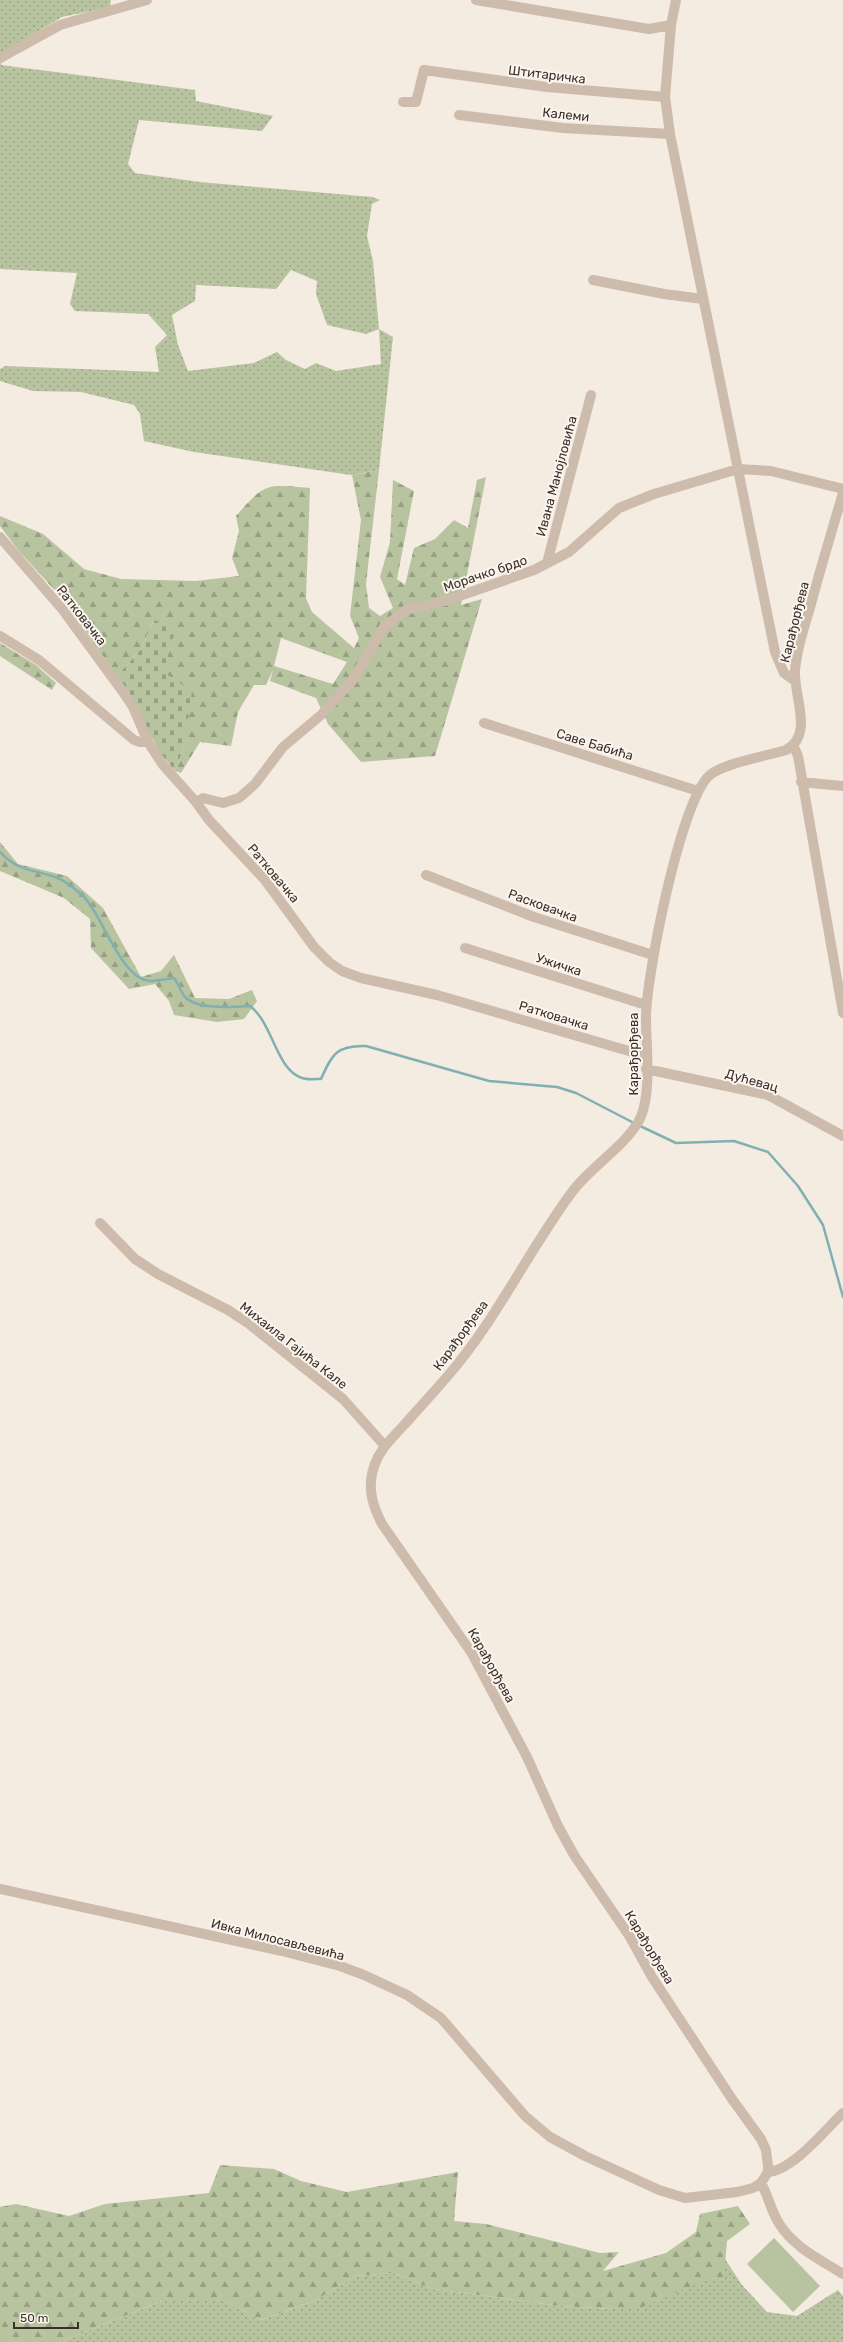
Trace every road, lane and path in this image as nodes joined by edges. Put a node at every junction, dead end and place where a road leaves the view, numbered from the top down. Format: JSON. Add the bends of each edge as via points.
{"nodes":[{"id":1,"x":147,"y":0,"type":"edge"},
{"id":2,"x":476,"y":0,"type":"edge"},
{"id":3,"x":676,"y":0,"type":"edge"},
{"id":4,"x":670,"y":25,"type":"junction"},
{"id":5,"x":0,"y":58,"type":"edge"},
{"id":6,"x":665,"y":97,"type":"junction"},
{"id":7,"x":403,"y":102,"type":"dead end"},
{"id":8,"x":459,"y":115,"type":"dead end"},
{"id":9,"x":670,"y":134,"type":"junction"},
{"id":10,"x":593,"y":280,"type":"dead end"},
{"id":11,"x":703,"y":299,"type":"junction"},
{"id":12,"x":591,"y":395,"type":"dead end"},
{"id":13,"x":738,"y":469,"type":"junction"},
{"id":14,"x":843,"y":490,"type":"edge"},
{"id":15,"x":843,"y":493,"type":"edge"},
{"id":16,"x":0,"y":537,"type":"edge"},
{"id":17,"x":547,"y":563,"type":"junction"},
{"id":18,"x":0,"y":636,"type":"edge"},
{"id":19,"x":795,"y":681,"type":"junction"},
{"id":20,"x":484,"y":723,"type":"dead end"},
{"id":21,"x":148,"y":742,"type":"junction"},
{"id":22,"x":793,"y":745,"type":"junction"},
{"id":23,"x":801,"y":782,"type":"junction"},
{"id":24,"x":843,"y":786,"type":"edge"},
{"id":25,"x":698,"y":791,"type":"junction"},
{"id":26,"x":196,"y":802,"type":"junction"},
{"id":27,"x":426,"y":875,"type":"dead end"},
{"id":28,"x":465,"y":948,"type":"dead end"},
{"id":29,"x":653,"y":955,"type":"junction"},
{"id":30,"x":646,"y":1005,"type":"junction"},
{"id":31,"x":843,"y":1013,"type":"edge"},
{"id":32,"x":646,"y":1056,"type":"junction"},
{"id":33,"x":646,"y":1070,"type":"junction"},
{"id":34,"x":843,"y":1136,"type":"edge"},
{"id":35,"x":100,"y":1222,"type":"dead end"},
{"id":36,"x":385,"y":1446,"type":"junction"},
{"id":37,"x":0,"y":1889,"type":"edge"},
{"id":38,"x":843,"y":2113,"type":"edge"},
{"id":39,"x":768,"y":2172,"type":"junction"},
{"id":40,"x":762,"y":2183,"type":"junction"},
{"id":41,"x":843,"y":2274,"type":"edge"}],
"edges":[{"from":1,"to":5,"type":"street","via":[[60,25]]},
{"from":2,"to":4,"type":"street","via":[[649,29]]},
{"from":3,"to":4,"type":"street"},
{"from":4,"to":6,"type":"street"},
{"from":6,"to":7,"type":"street","name":"Штитаричка","via":[[547,88],[426,70],[422,73],[416,102]]},
{"from":6,"to":9,"type":"street"},
{"from":8,"to":9,"type":"street","name":"Калеми","via":[[578,129]]},
{"from":9,"to":11,"type":"street"},
{"from":10,"to":11,"type":"street"},
{"from":11,"to":13,"type":"street"},
{"from":12,"to":17,"type":"street","name":"Ивана Манојловића"},
{"from":13,"to":14,"type":"street","name":"Морачко брдо","via":[[771,471]]},
{"from":13,"to":17,"type":"street","name":"Морачко брдо","via":[[654,494],[619,508],[569,552]]},
{"from":13,"to":19,"type":"street","via":[[775,652],[784,673]]},
{"from":15,"to":19,"type":"street","name":"Карађорђева","via":[[804,627]]},
{"from":16,"to":21,"type":"street","name":"Ратковачка","via":[[63,610],[124,692]]},
{"from":17,"to":26,"type":"street","name":"Морачко брдо","via":[[534,570],[445,601],[406,610],[384,626],[352,681],[321,716],[283,747],[255,784],[239,798],[222,802],[203,798]]},
{"from":18,"to":21,"type":"street","via":[[39,660],[134,740]]},
{"from":19,"to":22,"type":"street","name":"Карађорђева","via":[[801,725],[799,737]]},
{"from":20,"to":25,"type":"street","name":"Саве Бабића"},
{"from":21,"to":26,"type":"street","name":"Ратковачка","via":[[163,765]]},
{"from":22,"to":23,"type":"street","via":[[798,756]]},
{"from":22,"to":25,"type":"street","name":"Карађорђева","via":[[786,750],[718,770],[708,776]]},
{"from":23,"to":24,"type":"street"},
{"from":23,"to":31,"type":"street"},
{"from":25,"to":29,"type":"street","name":"Карађорђева","via":[[682,832]]},
{"from":26,"to":32,"type":"street","name":"Ратковачка","via":[[209,820],[265,880],[314,947],[342,971],[361,978],[474,1005]]},
{"from":27,"to":29,"type":"street","name":"Расковачка","via":[[534,917]]},
{"from":28,"to":30,"type":"street","name":"Ужичка"},
{"from":29,"to":30,"type":"street","name":"Карађорђева"},
{"from":30,"to":32,"type":"street","name":"Карађорђева"},
{"from":32,"to":33,"type":"street","name":"Карађорђева"},
{"from":33,"to":34,"type":"street","name":"Дућевац","via":[[768,1095]]},
{"from":33,"to":36,"type":"street","name":"Карађорђева","via":[[646,1100],[638,1123],[576,1187],[461,1360]]},
{"from":35,"to":36,"type":"street","name":"Михаила Гајића Кале","via":[[135,1259],[248,1323],[343,1399]]},
{"from":36,"to":39,"type":"street","name":"Карађорђева","via":[[373,1469],[370,1487],[376,1513],[471,1652],[527,1756],[558,1826],[574,1855],[761,2140],[767,2157]]},
{"from":37,"to":40,"type":"street","name":"Ивка Милосављевића","via":[[282,1951],[364,1975],[407,1995],[441,2018],[525,2116],[550,2137],[585,2156],[659,2190],[685,2198],[737,2192]]},
{"from":38,"to":39,"type":"street","via":[[796,2158],[777,2170]]},
{"from":39,"to":40,"type":"street"},
{"from":40,"to":41,"type":"street","via":[[772,2212],[786,2234],[803,2250]]}]}
